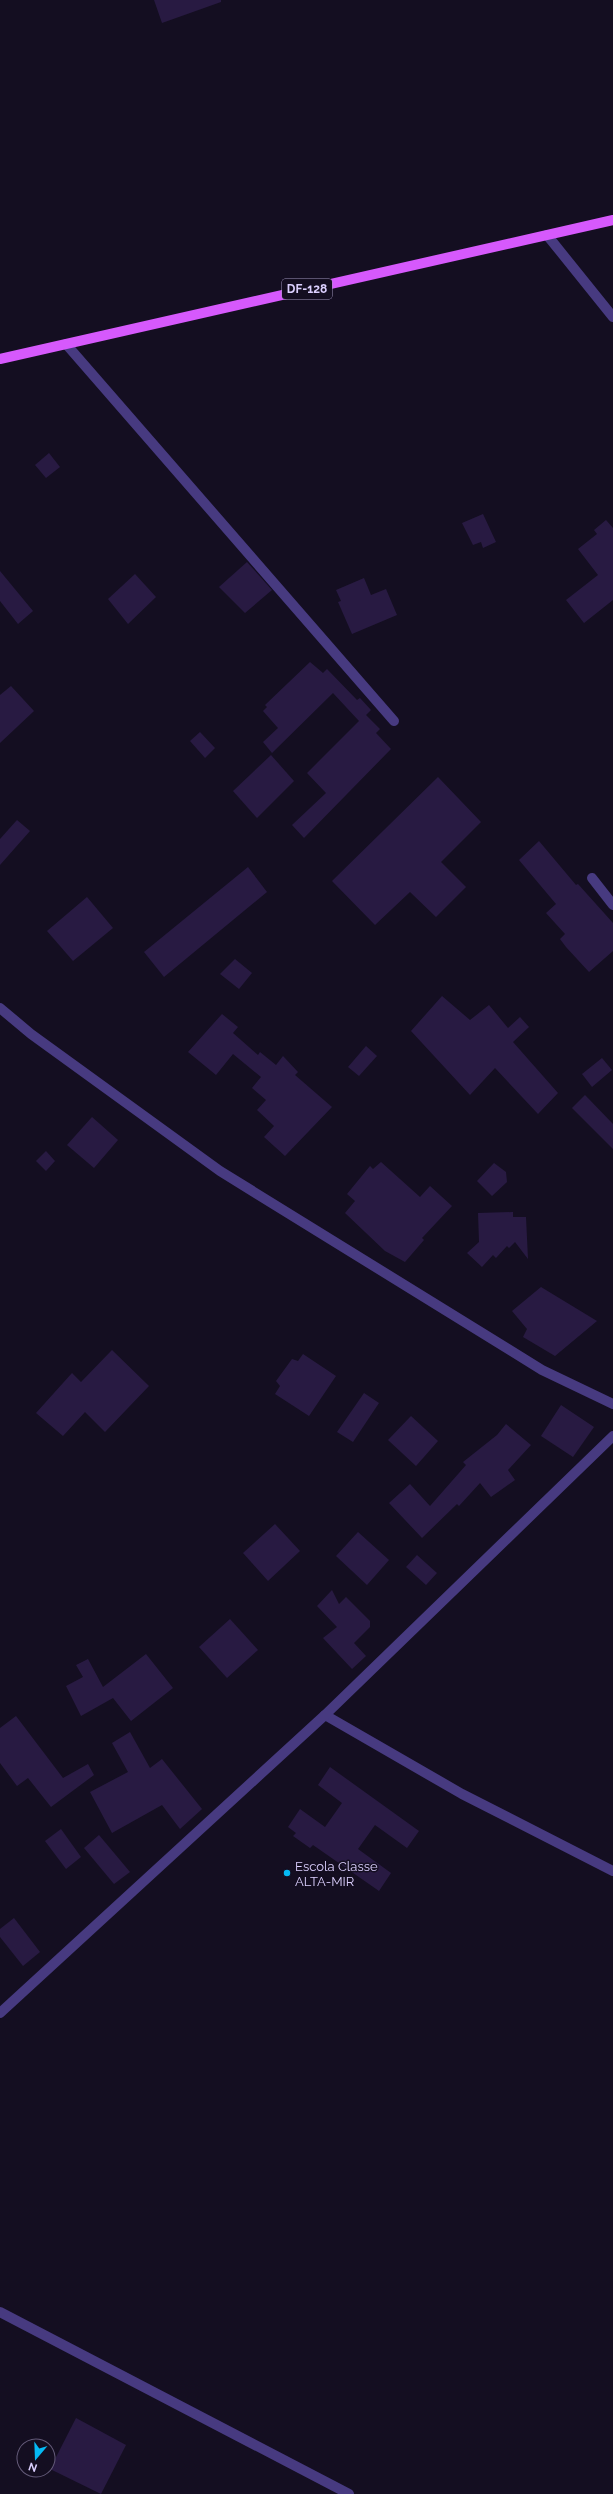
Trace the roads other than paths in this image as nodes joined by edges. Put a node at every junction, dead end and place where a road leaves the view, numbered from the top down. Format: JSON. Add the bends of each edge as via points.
{"nodes":[{"id":1,"x":613,"y":220,"type":"edge"},
{"id":2,"x":547,"y":235,"type":"junction"},
{"id":3,"x":613,"y":317,"type":"edge"},
{"id":4,"x":66,"y":344,"type":"junction"},
{"id":5,"x":0,"y":359,"type":"edge"},
{"id":6,"x":394,"y":720,"type":"dead end"},
{"id":7,"x":592,"y":878,"type":"dead end"},
{"id":8,"x":613,"y":905,"type":"edge"},
{"id":9,"x":0,"y":1008,"type":"edge"},
{"id":10,"x":613,"y":1404,"type":"edge"},
{"id":11,"x":613,"y":1436,"type":"edge"},
{"id":12,"x":326,"y":1715,"type":"junction"},
{"id":13,"x":613,"y":1871,"type":"edge"},
{"id":14,"x":0,"y":2012,"type":"edge"},
{"id":15,"x":0,"y":2312,"type":"edge"},
{"id":16,"x":349,"y":2494,"type":"edge"}],
"edges":[{"from":1,"to":2,"type":"main road","name":"DF-128","number":"DF-128"},
{"from":2,"to":3,"type":"street"},
{"from":2,"to":4,"type":"main road","name":"DF-128","number":"DF-128"},
{"from":4,"to":5,"type":"main road","name":"DF-128","number":"DF-128"},
{"from":4,"to":6,"type":"street"},
{"from":7,"to":8,"type":"street"},
{"from":9,"to":10,"type":"street","via":[[220,1171],[542,1370]]},
{"from":11,"to":12,"type":"street"},
{"from":12,"to":13,"type":"street","via":[[462,1794]]},
{"from":12,"to":14,"type":"street"},
{"from":15,"to":16,"type":"street"}]}
